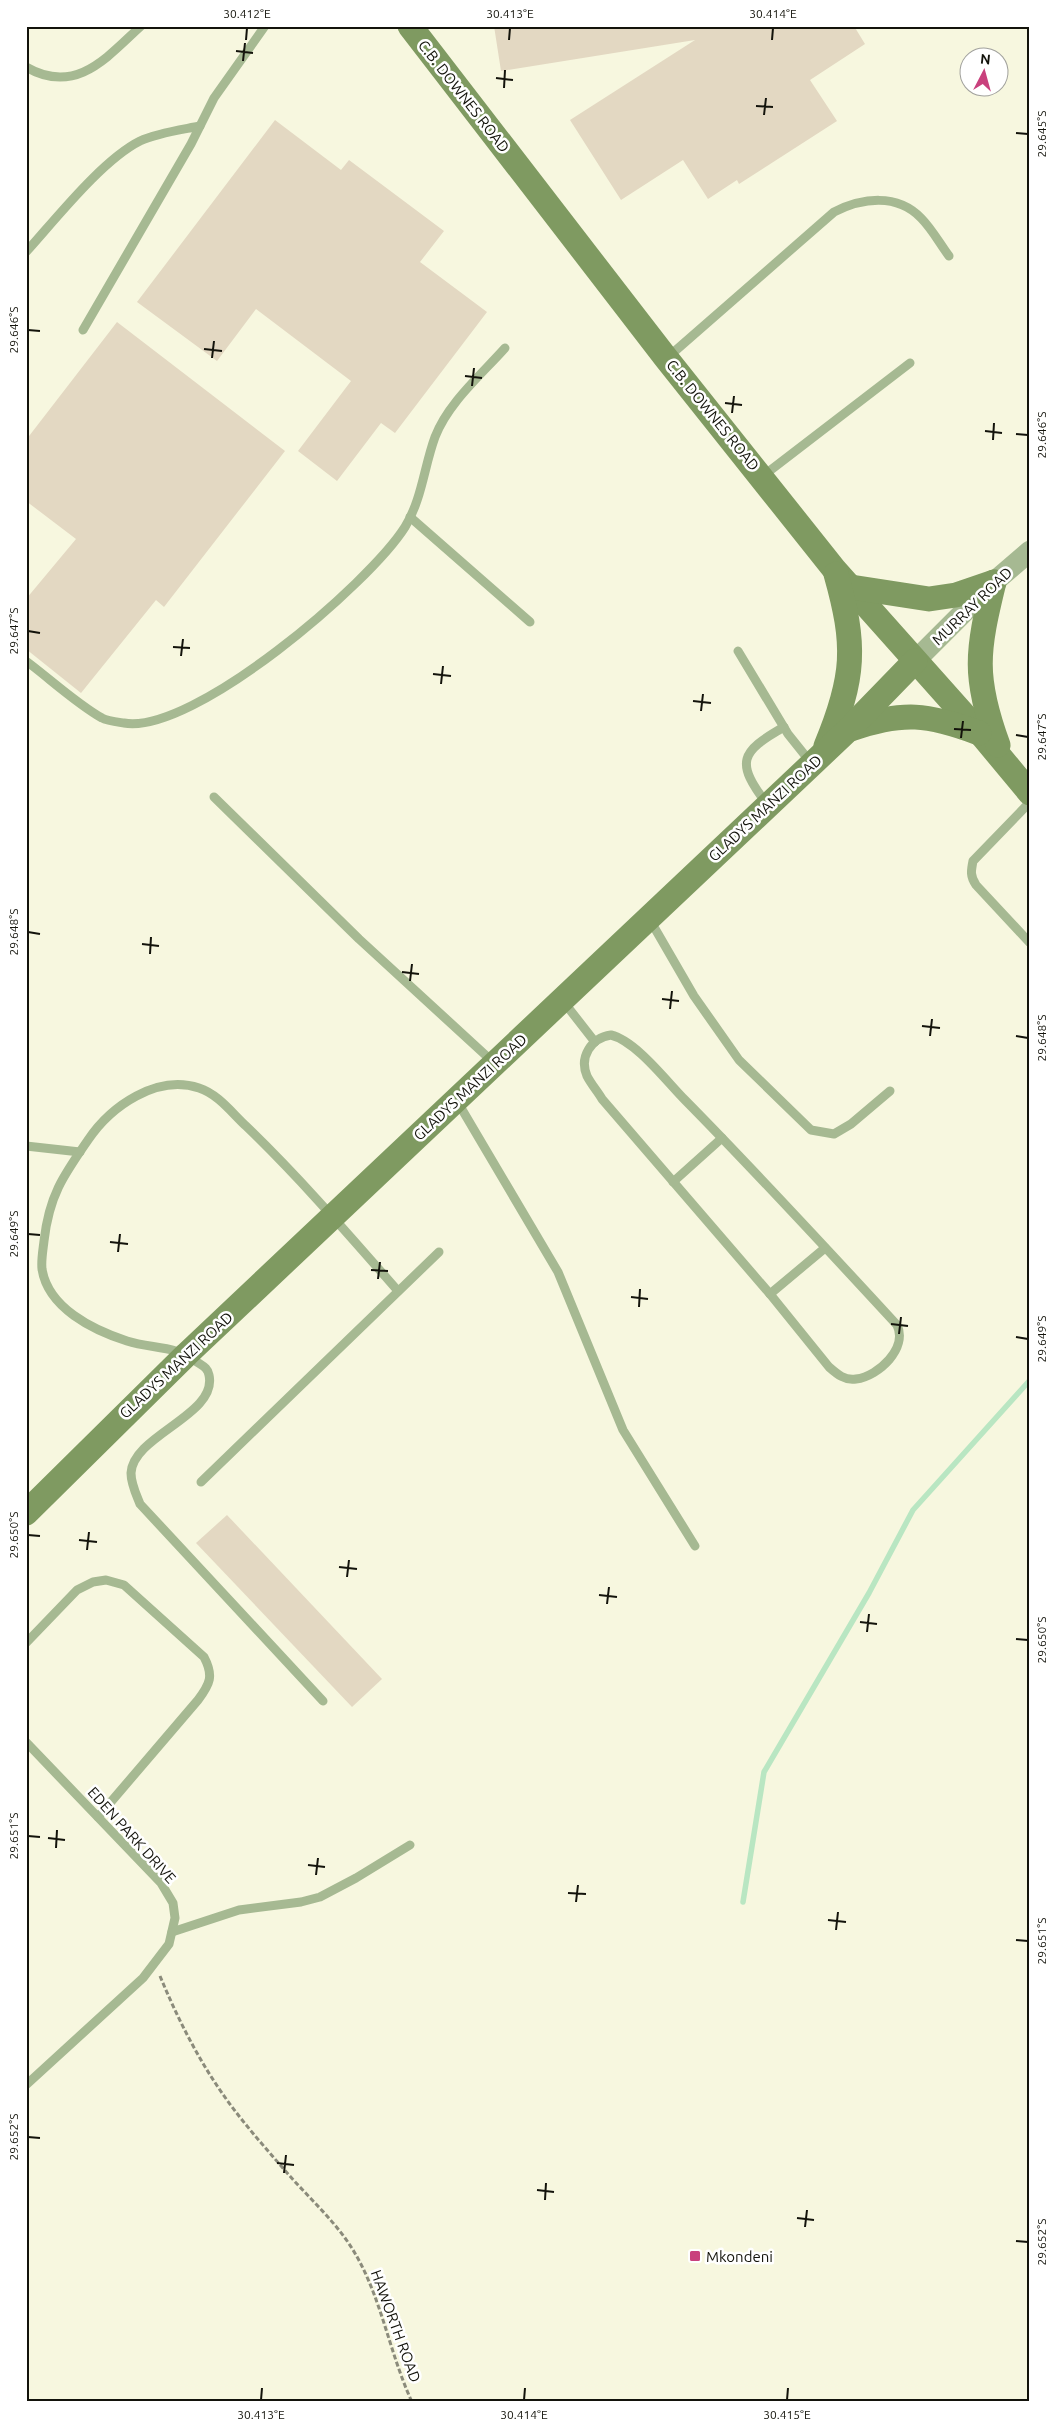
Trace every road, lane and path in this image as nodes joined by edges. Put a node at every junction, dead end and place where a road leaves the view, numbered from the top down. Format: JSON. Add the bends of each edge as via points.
{"nodes":[{"id":1,"x":141,"y":26,"type":"edge"},
{"id":2,"x":265,"y":26,"type":"edge"},
{"id":3,"x":410,"y":26,"type":"edge"},
{"id":4,"x":26,"y":66,"type":"edge"},
{"id":5,"x":200,"y":126,"type":"junction"},
{"id":6,"x":26,"y":252,"type":"edge"},
{"id":7,"x":949,"y":256,"type":"dead end"},
{"id":8,"x":83,"y":330,"type":"dead end"},
{"id":9,"x":505,"y":348,"type":"dead end"},
{"id":10,"x":666,"y":358,"type":"junction"},
{"id":11,"x":910,"y":363,"type":"dead end"},
{"id":12,"x":762,"y":476,"type":"junction"},
{"id":13,"x":410,"y":517,"type":"junction"},
{"id":14,"x":1030,"y":551,"type":"edge"},
{"id":15,"x":843,"y":578,"type":"junction"},
{"id":16,"x":994,"y":582,"type":"junction"},
{"id":17,"x":530,"y":622,"type":"dead end"},
{"id":18,"x":738,"y":651,"type":"dead end"},
{"id":19,"x":26,"y":661,"type":"edge"},
{"id":20,"x":916,"y":661,"type":"junction"},
{"id":21,"x":784,"y":727,"type":"junction"},
{"id":22,"x":848,"y":730,"type":"junction"},
{"id":23,"x":981,"y":734,"type":"junction"},
{"id":24,"x":818,"y":758,"type":"junction"},
{"id":25,"x":1004,"y":760,"type":"junction"},
{"id":26,"x":1030,"y":793,"type":"edge"},
{"id":27,"x":214,"y":797,"type":"dead end"},
{"id":28,"x":1030,"y":802,"type":"edge"},
{"id":29,"x":768,"y":806,"type":"junction"},
{"id":30,"x":649,"y":918,"type":"junction"},
{"id":31,"x":1030,"y":943,"type":"edge"},
{"id":32,"x":562,"y":1000,"type":"junction"},
{"id":33,"x":595,"y":1042,"type":"junction"},
{"id":34,"x":495,"y":1064,"type":"junction"},
{"id":35,"x":890,"y":1091,"type":"dead end"},
{"id":36,"x":457,"y":1100,"type":"junction"},
{"id":37,"x":722,"y":1138,"type":"junction"},
{"id":38,"x":26,"y":1146,"type":"edge"},
{"id":39,"x":80,"y":1152,"type":"junction"},
{"id":40,"x":674,"y":1182,"type":"junction"},
{"id":41,"x":333,"y":1216,"type":"junction"},
{"id":42,"x":825,"y":1248,"type":"junction"},
{"id":43,"x":439,"y":1252,"type":"dead end"},
{"id":44,"x":398,"y":1291,"type":"junction"},
{"id":45,"x":770,"y":1294,"type":"junction"},
{"id":46,"x":187,"y":1354,"type":"junction"},
{"id":47,"x":200,"y":1482,"type":"dead end"},
{"id":48,"x":26,"y":1513,"type":"edge"},
{"id":49,"x":695,"y":1546,"type":"dead end"},
{"id":50,"x":26,"y":1643,"type":"edge"},
{"id":51,"x":323,"y":1701,"type":"dead end"},
{"id":52,"x":26,"y":1742,"type":"edge"},
{"id":53,"x":98,"y":1817,"type":"junction"},
{"id":54,"x":410,"y":1845,"type":"dead end"},
{"id":55,"x":172,"y":1932,"type":"junction"},
{"id":56,"x":155,"y":1964,"type":"junction"},
{"id":57,"x":26,"y":2085,"type":"edge"},
{"id":58,"x":412,"y":2402,"type":"edge"}],
"edges":[{"from":1,"to":4,"type":"lane","via":[[98,66],[81,74],[49,75]]},
{"from":2,"to":5,"type":"lane","via":[[214,98]]},
{"from":3,"to":10,"type":"main road","name":"C.B. DOWNES ROAD"},
{"from":5,"to":6,"type":"lane","via":[[140,141],[120,155],[96,176]]},
{"from":5,"to":8,"type":"lane"},
{"from":7,"to":10,"type":"lane","via":[[920,217],[897,203],[854,202],[834,212]]},
{"from":9,"to":13,"type":"lane","via":[[464,394],[435,436]]},
{"from":10,"to":12,"type":"main road","name":"C.B. DOWNES ROAD"},
{"from":11,"to":12,"type":"lane"},
{"from":12,"to":15,"type":"main road","name":"C.B. DOWNES ROAD"},
{"from":13,"to":17,"type":"lane"},
{"from":13,"to":19,"type":"lane","via":[[381,558],[336,604],[224,686],[162,719],[142,725],[103,719]]},
{"from":14,"to":16,"type":"street","name":"MURRAY ROAD"},
{"from":15,"to":16,"type":"main road","via":[[929,599],[956,595]]},
{"from":15,"to":20,"type":"main road","name":"C.B. DOWNES ROAD"},
{"from":15,"to":24,"type":"main road","via":[[850,659],[842,702]]},
{"from":16,"to":20,"type":"street","name":"MURRAY ROAD"},
{"from":16,"to":25,"type":"main road","via":[[983,628],[979,672],[986,714]]},
{"from":18,"to":21,"type":"lane"},
{"from":20,"to":22,"type":"main road","name":"GLADYS MANZI ROAD"},
{"from":20,"to":23,"type":"main road","name":"C.B. DOWNES ROAD"},
{"from":21,"to":24,"type":"lane"},
{"from":21,"to":29,"type":"lane","via":[[759,741],[747,758],[747,775]]},
{"from":22,"to":23,"type":"main road","via":[[886,718],[917,716]]},
{"from":22,"to":24,"type":"main road","name":"GLADYS MANZI ROAD"},
{"from":23,"to":25,"type":"main road","name":"C.B. DOWNES ROAD"},
{"from":24,"to":29,"type":"main road","name":"GLADYS MANZI ROAD"},
{"from":25,"to":26,"type":"main road","name":"C.B. DOWNES ROAD"},
{"from":27,"to":34,"type":"lane","via":[[359,939]]},
{"from":28,"to":31,"type":"lane","via":[[973,861],[971,870],[971,878]]},
{"from":29,"to":30,"type":"main road","name":"GLADYS MANZI ROAD"},
{"from":30,"to":32,"type":"main road","name":"GLADYS MANZI ROAD"},
{"from":30,"to":35,"type":"lane","via":[[694,996],[739,1060],[812,1130],[834,1134]]},
{"from":32,"to":33,"type":"lane"},
{"from":32,"to":34,"type":"main road","name":"GLADYS MANZI ROAD"},
{"from":33,"to":37,"type":"lane","via":[[611,1035],[627,1043]]},
{"from":33,"to":40,"type":"lane","via":[[589,1047],[584,1062],[587,1076],[602,1100]]},
{"from":34,"to":36,"type":"main road","name":"GLADYS MANZI ROAD"},
{"from":36,"to":41,"type":"main road","name":"GLADYS MANZI ROAD"},
{"from":36,"to":49,"type":"lane","via":[[558,1272],[623,1430]]},
{"from":37,"to":40,"type":"lane"},
{"from":37,"to":42,"type":"lane"},
{"from":38,"to":39,"type":"lane"},
{"from":39,"to":41,"type":"lane","via":[[112,1111],[142,1094],[161,1086],[200,1088],[216,1097]]},
{"from":39,"to":46,"type":"lane","via":[[61,1179],[46,1228],[42,1267],[51,1294],[65,1308],[106,1333]]},
{"from":40,"to":45,"type":"lane"},
{"from":41,"to":44,"type":"lane"},
{"from":41,"to":46,"type":"main road","name":"GLADYS MANZI ROAD"},
{"from":42,"to":45,"type":"lane"},
{"from":42,"to":45,"type":"lane","via":[[897,1325],[900,1343],[882,1366],[856,1379],[839,1376]]},
{"from":43,"to":44,"type":"lane"},
{"from":44,"to":47,"type":"lane"},
{"from":46,"to":48,"type":"main road","name":"GLADYS MANZI ROAD"},
{"from":46,"to":51,"type":"lane","via":[[208,1370],[209,1388],[192,1411],[140,1453],[132,1468],[133,1488],[140,1504]]},
{"from":50,"to":53,"type":"lane","via":[[77,1590],[106,1580],[124,1585],[136,1595],[204,1658],[210,1668],[207,1687],[198,1700]]},
{"from":52,"to":53,"type":"lane","name":"EDEN PARK DRIVE"},
{"from":53,"to":55,"type":"lane","name":"EDEN PARK DRIVE","via":[[161,1883],[173,1904]]},
{"from":54,"to":55,"type":"lane","via":[[320,1897],[239,1910]]},
{"from":55,"to":56,"type":"lane","name":"EDEN PARK DRIVE","via":[[169,1944]]},
{"from":56,"to":57,"type":"lane","name":"EDEN PARK DRIVE"},
{"from":56,"to":58,"type":"path","name":"HAWORTH ROAD","via":[[176,2015],[223,2094],[282,2168],[345,2238],[376,2299]]}]}
